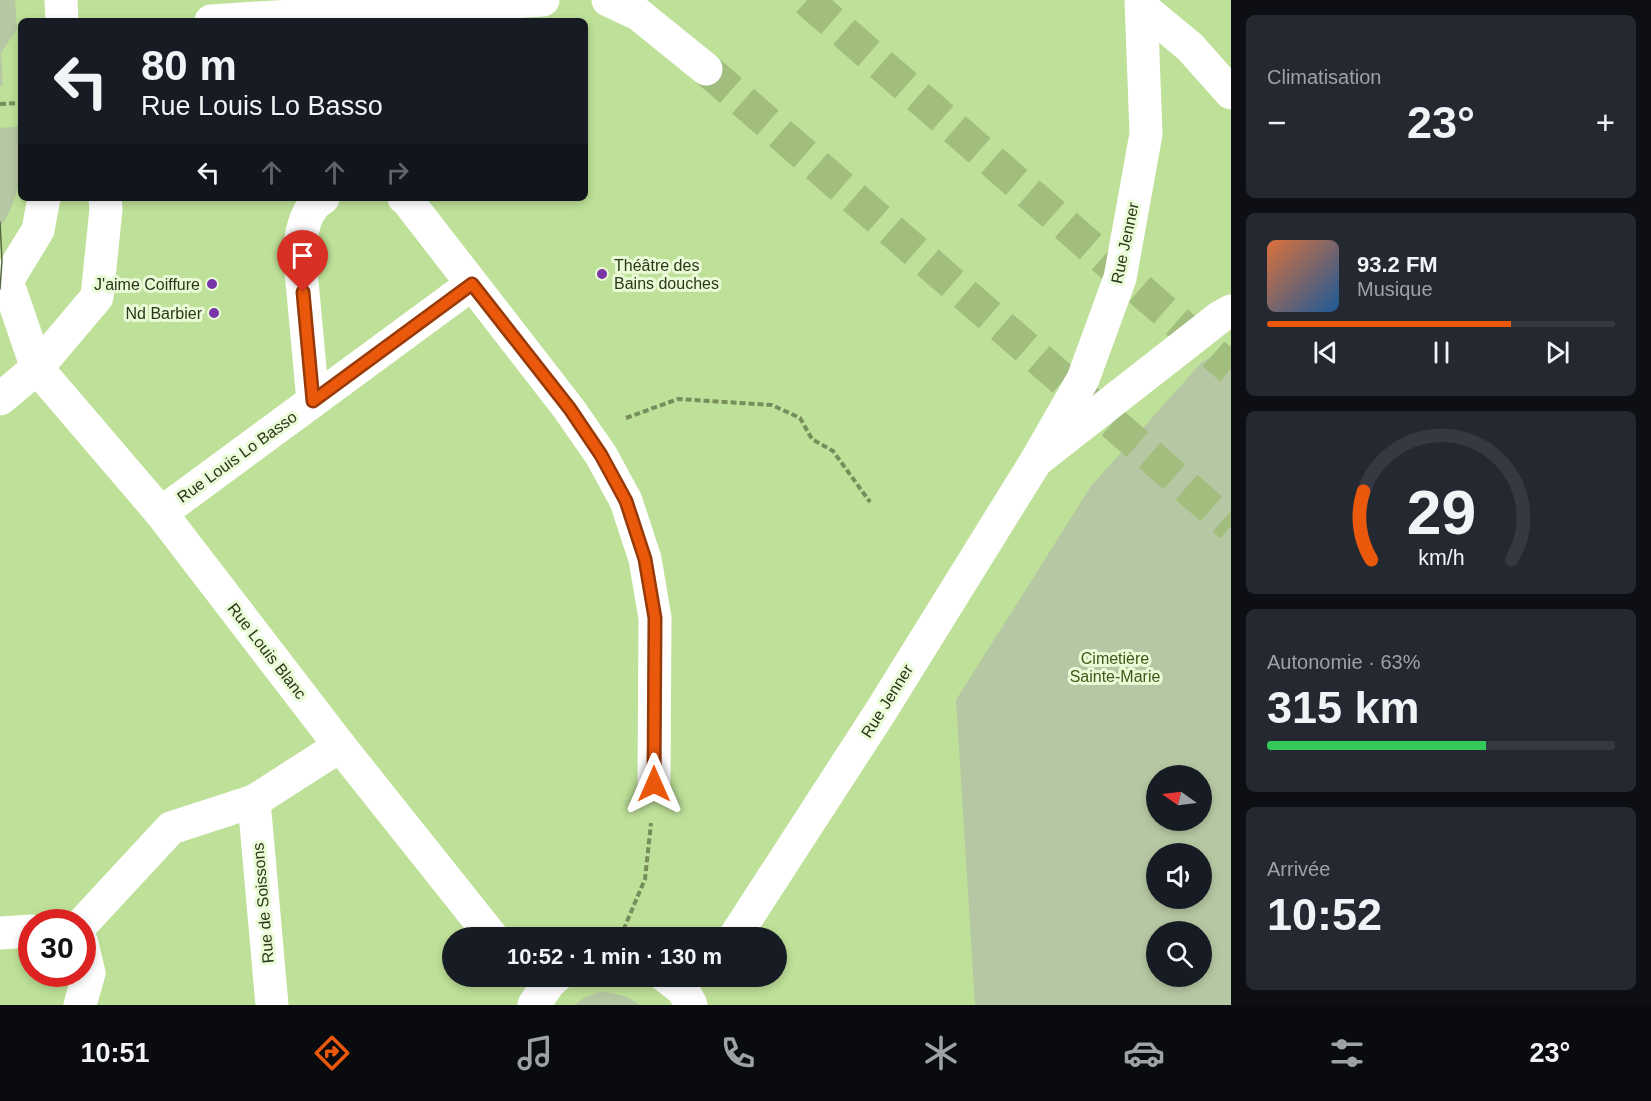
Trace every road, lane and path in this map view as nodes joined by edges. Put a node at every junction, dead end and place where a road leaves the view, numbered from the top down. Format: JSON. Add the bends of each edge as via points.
{"nodes":[{"id":1,"x":61,"y":0,"type":"edge"},
{"id":2,"x":543,"y":0,"type":"edge"},
{"id":3,"x":608,"y":0,"type":"edge"},
{"id":4,"x":443,"y":3,"type":"edge"},
{"id":5,"x":1142,"y":4,"type":"edge"},
{"id":6,"x":62,"y":18,"type":"edge"},
{"id":7,"x":250,"y":18,"type":"edge"},
{"id":8,"x":706,"y":69,"type":"tunnel mouth"},
{"id":9,"x":1231,"y":93,"type":"edge"},
{"id":10,"x":18,"y":103,"type":"edge"},
{"id":11,"x":0,"y":104,"type":"edge"},
{"id":12,"x":43,"y":201,"type":"edge"},
{"id":13,"x":105,"y":201,"type":"edge"},
{"id":14,"x":317,"y":201,"type":"edge"},
{"id":15,"x":408,"y":201,"type":"edge"},
{"id":16,"x":472,"y":284,"type":"junction"},
{"id":17,"x":3,"y":285,"type":"edge"},
{"id":18,"x":1231,"y":311,"type":"edge"},
{"id":19,"x":37,"y":368,"type":"junction"},
{"id":20,"x":0,"y":399,"type":"edge"},
{"id":21,"x":313,"y":401,"type":"junction"},
{"id":22,"x":585,"y":433,"type":"junction"},
{"id":23,"x":1035,"y":461,"type":"junction"},
{"id":24,"x":870,"y":502,"type":"dead end"},
{"id":25,"x":161,"y":513,"type":"junction"},
{"id":26,"x":340,"y":746,"type":"junction"},
{"id":27,"x":654,"y":784,"type":"joint"},
{"id":28,"x":254,"y":801,"type":"junction"},
{"id":29,"x":96,"y":909,"type":"edge"},
{"id":30,"x":484,"y":927,"type":"edge"},
{"id":31,"x":625,"y":927,"type":"edge"},
{"id":32,"x":741,"y":927,"type":"edge"},
{"id":33,"x":18,"y":932,"type":"edge"},
{"id":34,"x":0,"y":933,"type":"edge"},
{"id":35,"x":86,"y":987,"type":"edge"},
{"id":36,"x":543,"y":987,"type":"edge"},
{"id":37,"x":529,"y":995,"type":"edge"},
{"id":38,"x":81,"y":1005,"type":"edge"},
{"id":39,"x":272,"y":1005,"type":"edge"}],
"edges":[{"from":1,"to":6,"type":"main road"},
{"from":2,"to":4,"type":"main road"},
{"from":3,"to":8,"type":"main road","via":[[638,14]]},
{"from":4,"to":7,"type":"main road"},
{"from":5,"to":9,"type":"main road","via":[[1190,47]]},
{"from":5,"to":23,"type":"main road","name":"Rue Jenner","via":[[1146,134],[1120,278],[1083,379]]},
{"from":10,"to":11,"type":"path"},
{"from":12,"to":17,"type":"main road","via":[[38,230]]},
{"from":13,"to":19,"type":"main road","via":[[97,297]]},
{"from":14,"to":21,"type":"main road","name":"Rue Louis Lo Basso","via":[[303,226],[299,249]]},
{"from":15,"to":16,"type":"main road"},
{"from":16,"to":21,"type":"main road","name":"Rue Louis Lo Basso"},
{"from":16,"to":22,"type":"main road"},
{"from":17,"to":19,"type":"main road"},
{"from":18,"to":23,"type":"main road","name":"Rue Jenner"},
{"from":19,"to":20,"type":"main road"},
{"from":19,"to":25,"type":"main road","name":"Rue Louis Blanc"},
{"from":21,"to":25,"type":"main road","name":"Rue Louis Lo Basso"},
{"from":22,"to":24,"type":"path","via":[[678,399],[772,405],[800,418],[812,439],[833,451]]},
{"from":22,"to":27,"type":"main road","via":[[626,501],[645,559],[655,618]]},
{"from":23,"to":32,"type":"main road","name":"Rue Jenner","via":[[881,711]]},
{"from":25,"to":26,"type":"main road","name":"Rue Louis Blanc"},
{"from":26,"to":28,"type":"main road"},
{"from":26,"to":30,"type":"main road","name":"Rue Louis Blanc"},
{"from":27,"to":31,"type":"path","via":[[645,879]]},
{"from":28,"to":29,"type":"main road","via":[[171,828]]},
{"from":28,"to":39,"type":"main road","name":"Rue de Soissons"},
{"from":33,"to":34,"type":"main road"},
{"from":35,"to":38,"type":"main road"},
{"from":36,"to":37,"type":"main road"}]}
